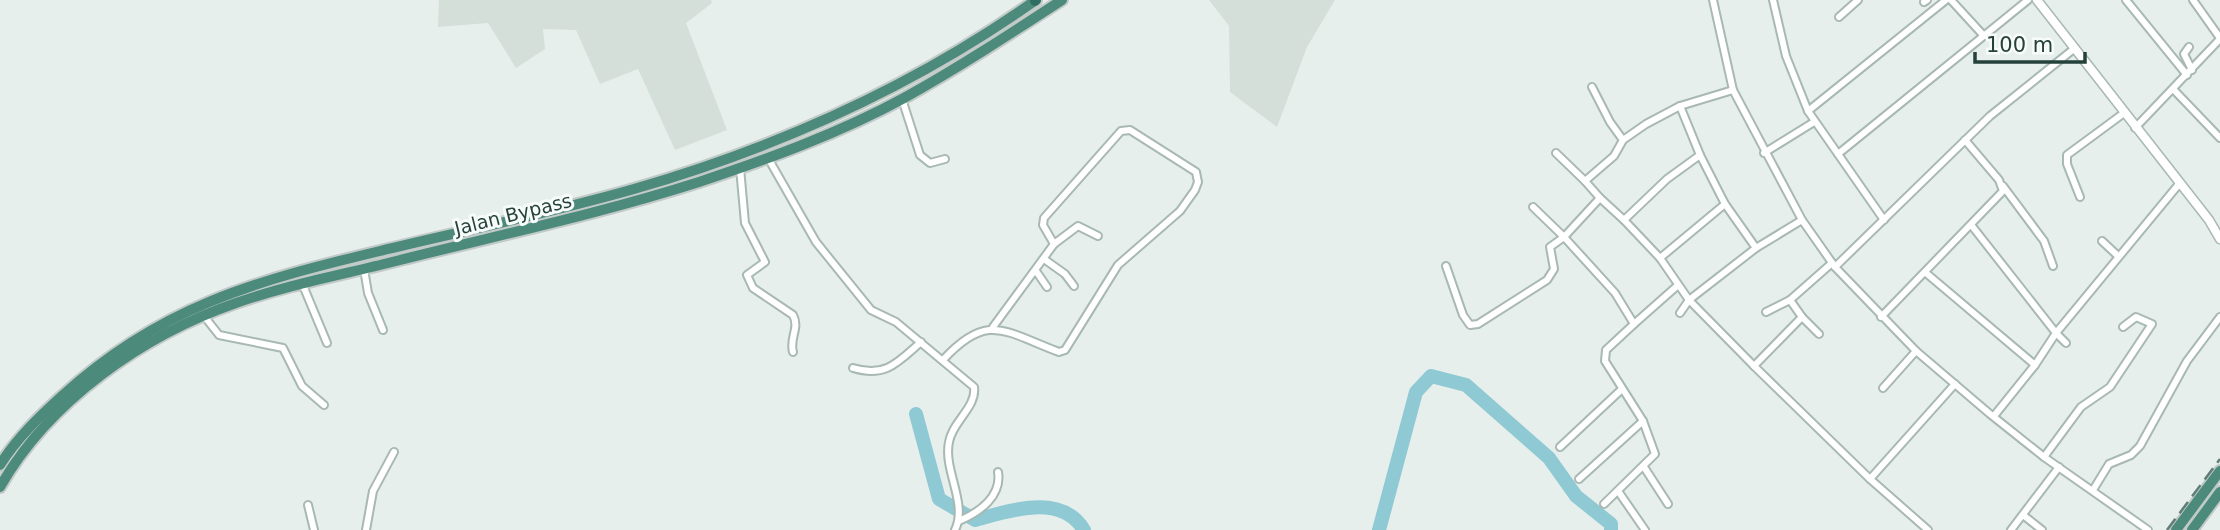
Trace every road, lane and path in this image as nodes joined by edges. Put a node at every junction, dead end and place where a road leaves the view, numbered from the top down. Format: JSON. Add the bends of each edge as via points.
{"nodes":[{"id":1,"x":1036,"y":0,"type":"edge"},
{"id":2,"x":1062,"y":0,"type":"edge"},
{"id":3,"x":1713,"y":0,"type":"edge"},
{"id":4,"x":1773,"y":0,"type":"edge"},
{"id":5,"x":1858,"y":0,"type":"edge"},
{"id":6,"x":1948,"y":0,"type":"edge"},
{"id":7,"x":2028,"y":0,"type":"edge"},
{"id":8,"x":2037,"y":0,"type":"edge"},
{"id":9,"x":2126,"y":0,"type":"edge"},
{"id":10,"x":2193,"y":0,"type":"edge"},
{"id":11,"x":1839,"y":17,"type":"dead end"},
{"id":12,"x":1984,"y":36,"type":"junction"},
{"id":13,"x":2220,"y":39,"type":"edge"},
{"id":14,"x":2189,"y":47,"type":"dead end"},
{"id":15,"x":2075,"y":48,"type":"junction"},
{"id":16,"x":2190,"y":73,"type":"junction"},
{"id":17,"x":1592,"y":87,"type":"dead end"},
{"id":18,"x":1733,"y":90,"type":"junction"},
{"id":19,"x":2174,"y":90,"type":"junction"},
{"id":20,"x":902,"y":99,"type":"junction"},
{"id":21,"x":1680,"y":106,"type":"junction"},
{"id":22,"x":1808,"y":110,"type":"junction"},
{"id":23,"x":2124,"y":113,"type":"junction"},
{"id":24,"x":1814,"y":122,"type":"junction"},
{"id":25,"x":2135,"y":128,"type":"junction"},
{"id":26,"x":2220,"y":138,"type":"edge"},
{"id":27,"x":1623,"y":140,"type":"junction"},
{"id":28,"x":1965,"y":140,"type":"junction"},
{"id":29,"x":1556,"y":153,"type":"dead end"},
{"id":30,"x":1764,"y":153,"type":"junction"},
{"id":31,"x":1838,"y":154,"type":"junction"},
{"id":32,"x":1700,"y":155,"type":"junction"},
{"id":33,"x":768,"y":158,"type":"junction"},
{"id":34,"x":946,"y":159,"type":"dead end"},
{"id":35,"x":740,"y":168,"type":"junction"},
{"id":36,"x":1585,"y":181,"type":"junction"},
{"id":37,"x":2179,"y":184,"type":"junction"},
{"id":38,"x":2003,"y":186,"type":"junction"},
{"id":39,"x":2080,"y":197,"type":"dead end"},
{"id":40,"x":1600,"y":198,"type":"junction"},
{"id":41,"x":1725,"y":204,"type":"junction"},
{"id":42,"x":1533,"y":207,"type":"dead end"},
{"id":43,"x":1624,"y":219,"type":"junction"},
{"id":44,"x":1802,"y":220,"type":"junction"},
{"id":45,"x":1884,"y":220,"type":"junction"},
{"id":46,"x":1972,"y":226,"type":"junction"},
{"id":47,"x":1098,"y":236,"type":"dead end"},
{"id":48,"x":1564,"y":237,"type":"junction"},
{"id":49,"x":2220,"y":239,"type":"edge"},
{"id":50,"x":2102,"y":241,"type":"dead end"},
{"id":51,"x":1054,"y":244,"type":"junction"},
{"id":52,"x":1756,"y":248,"type":"junction"},
{"id":53,"x":2118,"y":256,"type":"junction"},
{"id":54,"x":1660,"y":258,"type":"junction"},
{"id":55,"x":1044,"y":259,"type":"junction"},
{"id":56,"x":1833,"y":265,"type":"junction"},
{"id":57,"x":1446,"y":266,"type":"dead end"},
{"id":58,"x":2053,"y":266,"type":"dead end"},
{"id":59,"x":364,"y":269,"type":"junction"},
{"id":60,"x":1036,"y":271,"type":"junction"},
{"id":61,"x":1926,"y":273,"type":"junction"},
{"id":62,"x":302,"y":283,"type":"junction"},
{"id":63,"x":1074,"y":286,"type":"dead end"},
{"id":64,"x":1677,"y":286,"type":"junction"},
{"id":65,"x":1047,"y":287,"type":"dead end"},
{"id":66,"x":1689,"y":300,"type":"junction"},
{"id":67,"x":1790,"y":300,"type":"junction"},
{"id":68,"x":1766,"y":312,"type":"dead end"},
{"id":69,"x":1680,"y":313,"type":"dead end"},
{"id":70,"x":2071,"y":314,"type":"junction"},
{"id":71,"x":204,"y":316,"type":"junction"},
{"id":72,"x":1802,"y":317,"type":"junction"},
{"id":73,"x":1881,"y":317,"type":"junction"},
{"id":74,"x":2220,"y":317,"type":"edge"},
{"id":75,"x":2079,"y":321,"type":"dead end"},
{"id":76,"x":1634,"y":324,"type":"junction"},
{"id":77,"x":993,"y":327,"type":"junction"},
{"id":78,"x":2123,"y":327,"type":"dead end"},
{"id":79,"x":383,"y":330,"type":"dead end"},
{"id":80,"x":2056,"y":333,"type":"junction"},
{"id":81,"x":1819,"y":334,"type":"dead end"},
{"id":82,"x":920,"y":341,"type":"junction"},
{"id":83,"x":327,"y":343,"type":"dead end"},
{"id":84,"x":2066,"y":343,"type":"dead end"},
{"id":85,"x":1916,"y":351,"type":"junction"},
{"id":86,"x":793,"y":352,"type":"dead end"},
{"id":87,"x":943,"y":360,"type":"junction"},
{"id":88,"x":2035,"y":365,"type":"junction"},
{"id":89,"x":1754,"y":366,"type":"junction"},
{"id":90,"x":853,"y":368,"type":"dead end"},
{"id":91,"x":1955,"y":384,"type":"junction"},
{"id":92,"x":1883,"y":388,"type":"dead end"},
{"id":93,"x":1622,"y":389,"type":"junction"},
{"id":94,"x":324,"y":405,"type":"dead end"},
{"id":95,"x":1994,"y":416,"type":"junction"},
{"id":96,"x":1643,"y":421,"type":"junction"},
{"id":97,"x":1560,"y":447,"type":"dead end"},
{"id":98,"x":394,"y":452,"type":"dead end"},
{"id":99,"x":2044,"y":457,"type":"junction"},
{"id":100,"x":5,"y":460,"type":"edge"},
{"id":101,"x":1644,"y":467,"type":"junction"},
{"id":102,"x":2059,"y":467,"type":"junction"},
{"id":103,"x":2220,"y":471,"type":"edge"},
{"id":104,"x":998,"y":472,"type":"dead end"},
{"id":105,"x":1578,"y":478,"type":"dead end"},
{"id":106,"x":1870,"y":479,"type":"junction"},
{"id":107,"x":0,"y":487,"type":"edge"},
{"id":108,"x":2093,"y":490,"type":"junction"},
{"id":109,"x":1618,"y":491,"type":"junction"},
{"id":110,"x":2220,"y":492,"type":"edge"},
{"id":111,"x":1604,"y":504,"type":"dead end"},
{"id":112,"x":1668,"y":504,"type":"dead end"},
{"id":113,"x":308,"y":505,"type":"dead end"},
{"id":114,"x":2022,"y":515,"type":"junction"},
{"id":115,"x":961,"y":517,"type":"junction"},
{"id":116,"x":314,"y":530,"type":"edge"},
{"id":117,"x":366,"y":530,"type":"edge"},
{"id":118,"x":955,"y":530,"type":"edge"},
{"id":119,"x":1645,"y":530,"type":"edge"},
{"id":120,"x":1928,"y":530,"type":"edge"},
{"id":121,"x":2011,"y":530,"type":"edge"},
{"id":122,"x":2042,"y":530,"type":"edge"},
{"id":123,"x":2148,"y":530,"type":"edge"},
{"id":124,"x":2176,"y":530,"type":"edge"},
{"id":125,"x":2192,"y":530,"type":"edge"}],
"edges":[{"from":1,"to":100,"type":"highway","name":"Jalan Bypass","via":[[975,43],[874,98],[748,153],[633,190],[283,274],[220,294],[161,323],[101,362],[43,413]]},
{"from":2,"to":20,"type":"highway","name":"Jalan Bypass"},
{"from":3,"to":18,"type":"street"},
{"from":4,"to":22,"type":"street","via":[[1789,66]]},
{"from":5,"to":11,"type":"street"},
{"from":6,"to":12,"type":"street"},
{"from":6,"to":22,"type":"street"},
{"from":7,"to":12,"type":"street"},
{"from":8,"to":15,"type":"street"},
{"from":9,"to":16,"type":"street"},
{"from":10,"to":13,"type":"street"},
{"from":12,"to":31,"type":"street"},
{"from":13,"to":16,"type":"street"},
{"from":14,"to":16,"type":"street","via":[[2185,54]]},
{"from":15,"to":23,"type":"street"},
{"from":15,"to":28,"type":"street"},
{"from":16,"to":19,"type":"street"},
{"from":17,"to":27,"type":"street"},
{"from":18,"to":21,"type":"street"},
{"from":18,"to":30,"type":"street"},
{"from":19,"to":25,"type":"street"},
{"from":19,"to":26,"type":"street"},
{"from":20,"to":33,"type":"highway","name":"Jalan Bypass"},
{"from":20,"to":34,"type":"street","via":[[920,155],[930,163]]},
{"from":21,"to":27,"type":"street"},
{"from":21,"to":32,"type":"street"},
{"from":22,"to":24,"type":"street"},
{"from":23,"to":25,"type":"street"},
{"from":23,"to":39,"type":"street","via":[[2067,155]]},
{"from":24,"to":30,"type":"street"},
{"from":24,"to":31,"type":"street"},
{"from":25,"to":37,"type":"street"},
{"from":27,"to":36,"type":"street","via":[[1614,156]]},
{"from":28,"to":38,"type":"street"},
{"from":28,"to":45,"type":"street"},
{"from":29,"to":36,"type":"street"},
{"from":30,"to":44,"type":"street"},
{"from":31,"to":45,"type":"street"},
{"from":32,"to":41,"type":"street"},
{"from":32,"to":43,"type":"street"},
{"from":33,"to":35,"type":"highway","name":"Jalan Bypass"},
{"from":33,"to":82,"type":"street","via":[[798,213],[845,279],[875,314],[896,322]]},
{"from":35,"to":59,"type":"highway","name":"Jalan Bypass","via":[[618,206]]},
{"from":35,"to":86,"type":"street","via":[[745,223],[765,262],[747,275],[753,288],[793,315]]},
{"from":36,"to":40,"type":"street"},
{"from":37,"to":49,"type":"street"},
{"from":37,"to":53,"type":"street"},
{"from":38,"to":46,"type":"street","via":[[1999,198]]},
{"from":38,"to":58,"type":"street","via":[[2044,242]]},
{"from":40,"to":43,"type":"street"},
{"from":40,"to":48,"type":"street"},
{"from":41,"to":52,"type":"street"},
{"from":41,"to":54,"type":"street"},
{"from":42,"to":48,"type":"street"},
{"from":43,"to":54,"type":"street"},
{"from":44,"to":52,"type":"street"},
{"from":44,"to":56,"type":"street"},
{"from":45,"to":56,"type":"street"},
{"from":46,"to":61,"type":"street"},
{"from":46,"to":80,"type":"street"},
{"from":47,"to":51,"type":"street","via":[[1076,226]]},
{"from":48,"to":57,"type":"street","via":[[1550,247],[1551,277],[1478,324],[1467,323]]},
{"from":48,"to":76,"type":"street","via":[[1615,293]]},
{"from":50,"to":53,"type":"street"},
{"from":51,"to":55,"type":"street"},
{"from":51,"to":77,"type":"street","via":[[1044,218],[1123,130],[1196,172],[1195,190],[1180,211],[1118,265],[1065,350],[1059,352]]},
{"from":52,"to":66,"type":"street"},
{"from":53,"to":70,"type":"street"},
{"from":54,"to":64,"type":"street"},
{"from":55,"to":60,"type":"street"},
{"from":55,"to":63,"type":"street"},
{"from":56,"to":67,"type":"street"},
{"from":56,"to":73,"type":"street"},
{"from":59,"to":62,"type":"highway","name":"Jalan Bypass"},
{"from":59,"to":79,"type":"street"},
{"from":60,"to":65,"type":"street"},
{"from":60,"to":77,"type":"street"},
{"from":61,"to":73,"type":"street"},
{"from":61,"to":88,"type":"street"},
{"from":62,"to":71,"type":"highway","name":"Jalan Bypass"},
{"from":62,"to":83,"type":"street"},
{"from":64,"to":66,"type":"street"},
{"from":64,"to":76,"type":"street"},
{"from":66,"to":69,"type":"street"},
{"from":66,"to":89,"type":"street"},
{"from":67,"to":68,"type":"street"},
{"from":67,"to":72,"type":"street"},
{"from":70,"to":75,"type":"street"},
{"from":70,"to":80,"type":"street"},
{"from":71,"to":94,"type":"street","via":[[219,335],[284,348],[302,386]]},
{"from":71,"to":100,"type":"highway","name":"Jalan Bypass","via":[[166,333],[92,383]]},
{"from":72,"to":81,"type":"street"},
{"from":72,"to":89,"type":"street"},
{"from":73,"to":85,"type":"street"},
{"from":74,"to":108,"type":"street","via":[[2188,361],[2140,446],[2113,461]]},
{"from":76,"to":93,"type":"street","via":[[1604,355]]},
{"from":77,"to":87,"type":"street","via":[[975,332]]},
{"from":78,"to":99,"type":"street","via":[[2136,317],[2152,324],[2110,387],[2081,407]]},
{"from":80,"to":84,"type":"street"},
{"from":80,"to":88,"type":"street"},
{"from":82,"to":87,"type":"street"},
{"from":82,"to":90,"type":"street","via":[[884,372]]},
{"from":85,"to":91,"type":"street"},
{"from":85,"to":92,"type":"street"},
{"from":87,"to":115,"type":"street","via":[[972,383],[975,392],[948,444]]},
{"from":88,"to":95,"type":"street"},
{"from":89,"to":106,"type":"street"},
{"from":91,"to":95,"type":"street"},
{"from":91,"to":106,"type":"street"},
{"from":93,"to":96,"type":"street"},
{"from":93,"to":97,"type":"street"},
{"from":95,"to":99,"type":"street"},
{"from":96,"to":101,"type":"street","via":[[1656,449]]},
{"from":96,"to":105,"type":"street"},
{"from":98,"to":117,"type":"street","via":[[373,491]]},
{"from":99,"to":102,"type":"street"},
{"from":100,"to":107,"type":"highway","name":"Jalan Bypass"},
{"from":101,"to":109,"type":"street"},
{"from":101,"to":112,"type":"street"},
{"from":102,"to":108,"type":"street"},
{"from":102,"to":114,"type":"street"},
{"from":103,"to":124,"type":"highway"},
{"from":104,"to":115,"type":"street","via":[[1000,485],[994,496]]},
{"from":106,"to":120,"type":"street"},
{"from":108,"to":123,"type":"street"},
{"from":109,"to":111,"type":"street"},
{"from":109,"to":119,"type":"street"},
{"from":110,"to":125,"type":"highway"},
{"from":113,"to":116,"type":"street"},
{"from":114,"to":121,"type":"street"},
{"from":114,"to":122,"type":"street"},
{"from":115,"to":118,"type":"street"}]}
